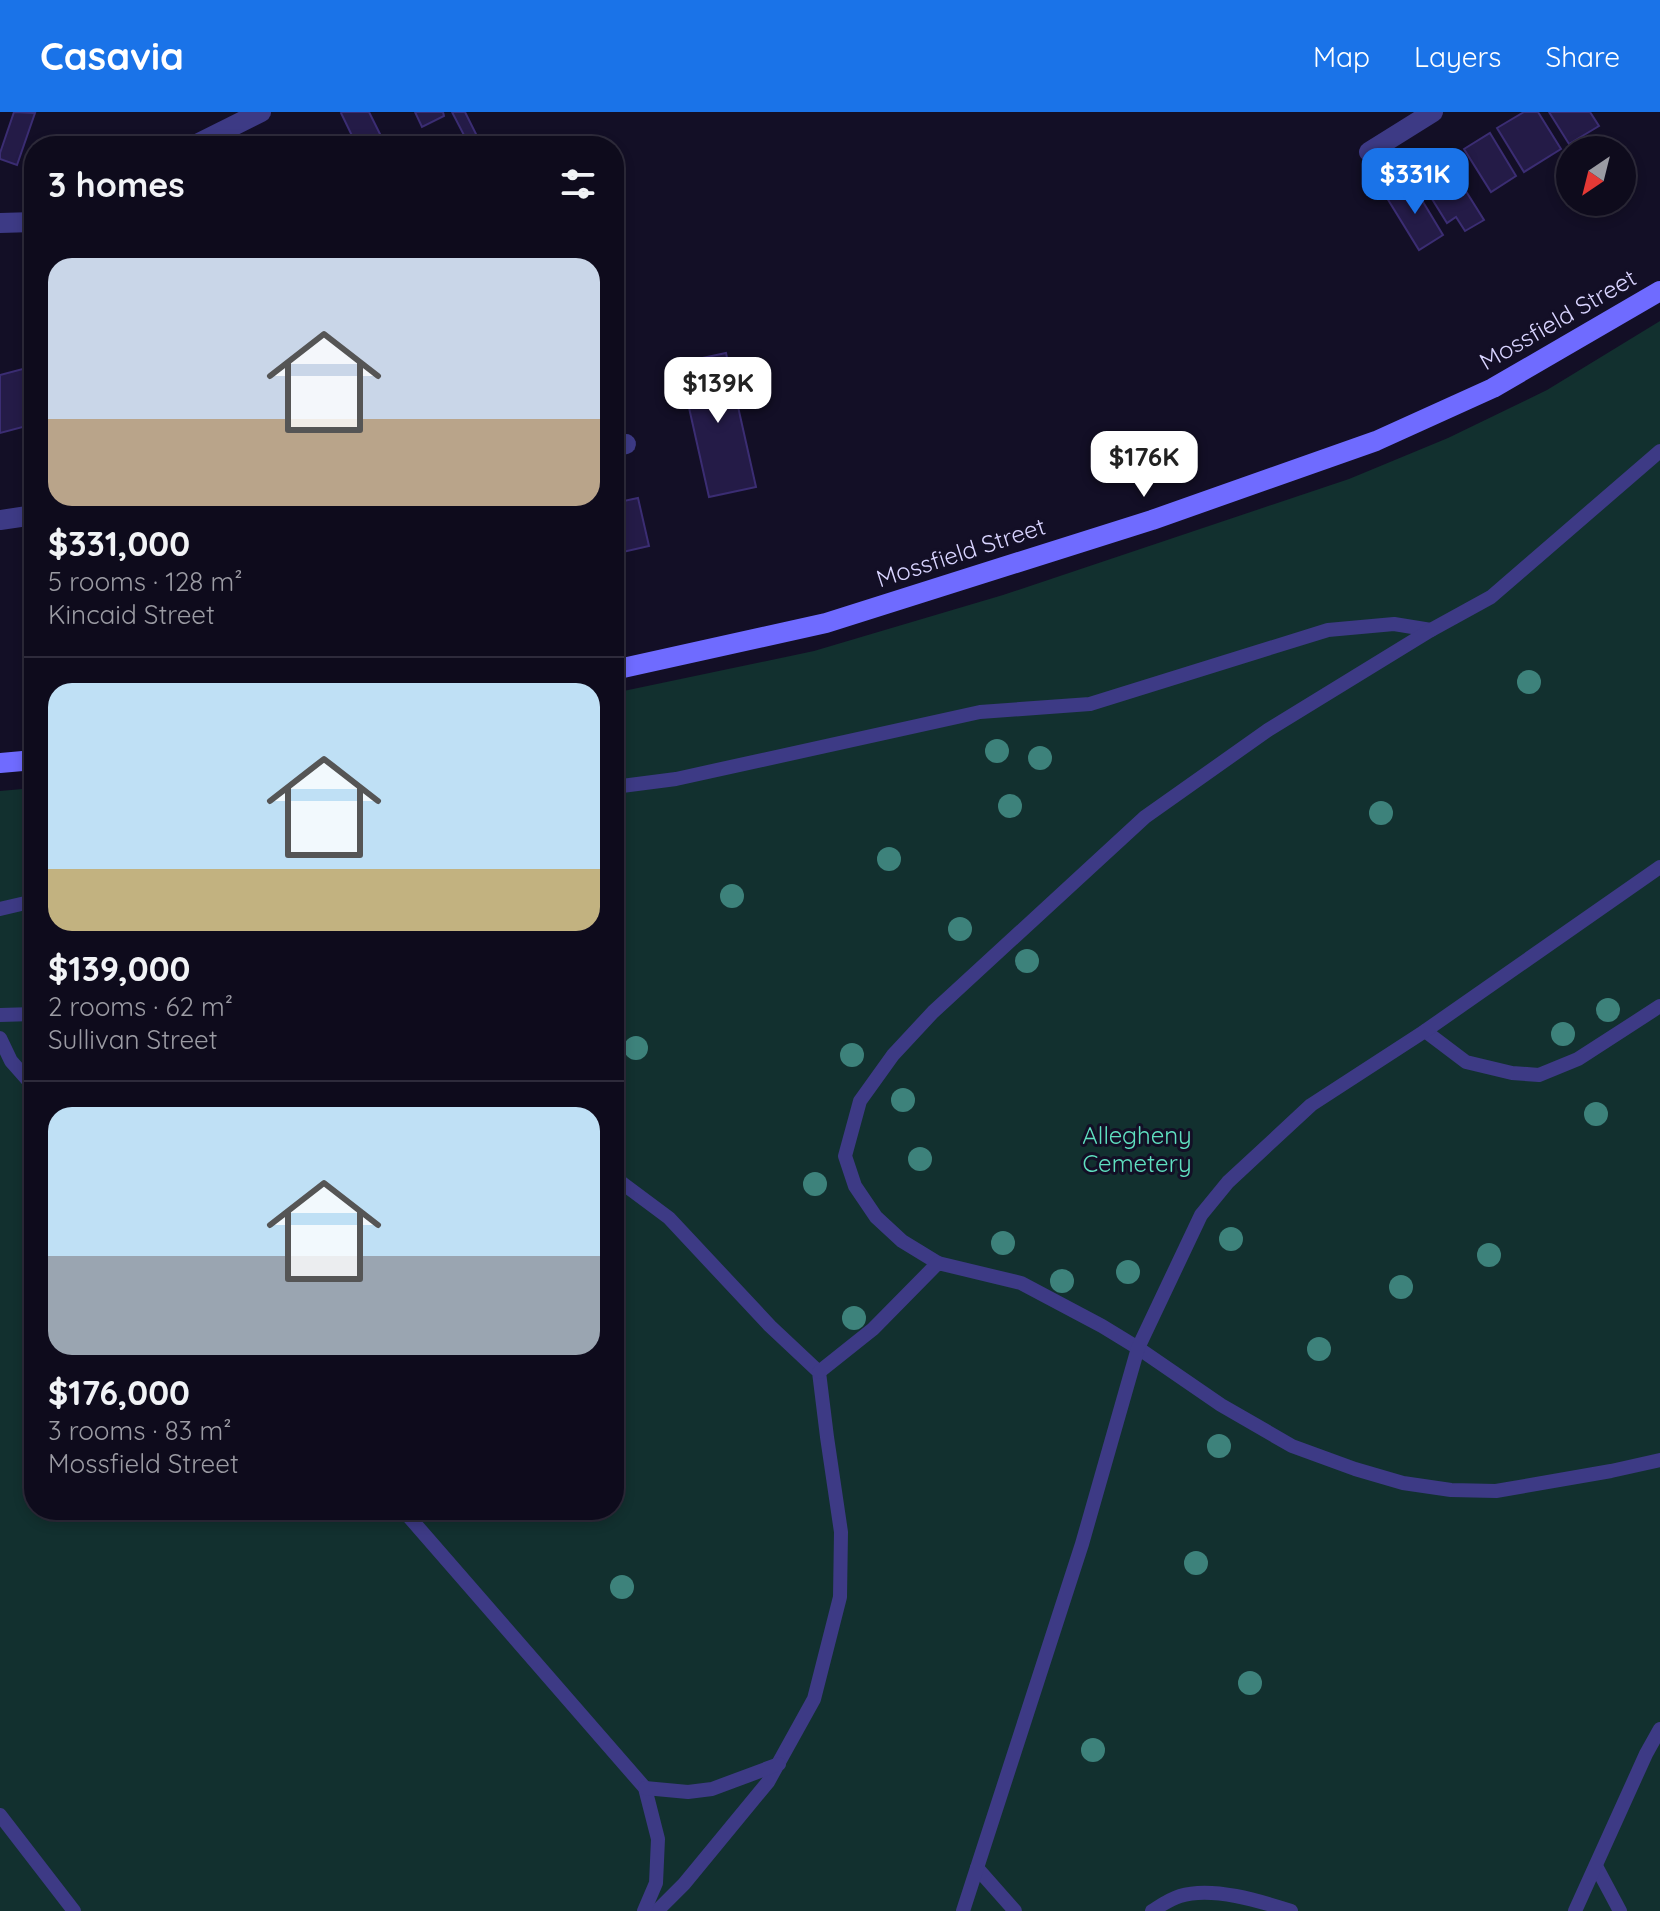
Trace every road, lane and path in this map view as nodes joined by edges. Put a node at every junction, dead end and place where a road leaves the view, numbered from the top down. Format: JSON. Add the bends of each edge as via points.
{"nodes":[{"id":1,"x":261,"y":112,"type":"edge"},
{"id":2,"x":1433,"y":112,"type":"edge"},
{"id":3,"x":213,"y":136,"type":"edge"},
{"id":4,"x":1369,"y":152,"type":"dead end"},
{"id":5,"x":24,"y":223,"type":"edge"},
{"id":6,"x":0,"y":224,"type":"edge"},
{"id":7,"x":1660,"y":291,"type":"edge"},
{"id":8,"x":1660,"y":451,"type":"edge"},
{"id":9,"x":24,"y":516,"type":"edge"},
{"id":10,"x":0,"y":520,"type":"edge"},
{"id":11,"x":1431,"y":630,"type":"junction"},
{"id":12,"x":624,"y":668,"type":"edge"},
{"id":13,"x":24,"y":761,"type":"edge"},
{"id":14,"x":0,"y":763,"type":"edge"},
{"id":15,"x":624,"y":786,"type":"edge"},
{"id":16,"x":1660,"y":867,"type":"edge"},
{"id":17,"x":24,"y":903,"type":"edge"},
{"id":18,"x":0,"y":909,"type":"edge"},
{"id":19,"x":1660,"y":1006,"type":"edge"},
{"id":20,"x":24,"y":1014,"type":"edge"},
{"id":21,"x":0,"y":1015,"type":"edge"},
{"id":22,"x":1425,"y":1031,"type":"junction"},
{"id":23,"x":0,"y":1038,"type":"edge"},
{"id":24,"x":24,"y":1076,"type":"edge"},
{"id":25,"x":624,"y":1184,"type":"edge"},
{"id":26,"x":938,"y":1263,"type":"junction"},
{"id":27,"x":1138,"y":1348,"type":"junction"},
{"id":28,"x":819,"y":1372,"type":"junction"},
{"id":29,"x":1660,"y":1460,"type":"edge"},
{"id":30,"x":412,"y":1520,"type":"edge"},
{"id":31,"x":1660,"y":1729,"type":"edge"},
{"id":32,"x":779,"y":1764,"type":"junction"},
{"id":33,"x":645,"y":1788,"type":"junction"},
{"id":34,"x":0,"y":1815,"type":"edge"},
{"id":35,"x":1596,"y":1866,"type":"junction"},
{"id":36,"x":977,"y":1868,"type":"junction"},
{"id":37,"x":74,"y":1911,"type":"edge"},
{"id":38,"x":644,"y":1911,"type":"edge"},
{"id":39,"x":657,"y":1911,"type":"edge"},
{"id":40,"x":963,"y":1911,"type":"edge"},
{"id":41,"x":1015,"y":1911,"type":"edge"},
{"id":42,"x":1152,"y":1911,"type":"edge"},
{"id":43,"x":1291,"y":1911,"type":"edge"},
{"id":44,"x":1575,"y":1911,"type":"edge"},
{"id":45,"x":1620,"y":1911,"type":"edge"}],
"edges":[{"from":1,"to":3,"type":"street"},
{"from":2,"to":4,"type":"street"},
{"from":5,"to":6,"type":"street"},
{"from":7,"to":12,"type":"street","name":"Mossfield Street","via":[[1493,388],[1376,441],[1152,520],[826,623]]},
{"from":8,"to":11,"type":"lane","via":[[1491,597]]},
{"from":9,"to":10,"type":"street"},
{"from":11,"to":15,"type":"lane","via":[[1394,624],[1328,630],[1090,704],[980,712]]},
{"from":11,"to":26,"type":"lane","via":[[1268,730],[1145,817],[893,1055],[860,1101],[845,1156],[855,1186],[876,1217]]},
{"from":13,"to":14,"type":"street"},
{"from":16,"to":22,"type":"lane"},
{"from":17,"to":18,"type":"lane"},
{"from":19,"to":22,"type":"lane","via":[[1578,1059],[1539,1075],[1466,1062]]},
{"from":20,"to":21,"type":"lane"},
{"from":22,"to":27,"type":"lane","via":[[1311,1105],[1228,1182],[1201,1215]]},
{"from":23,"to":24,"type":"lane"},
{"from":25,"to":28,"type":"lane","via":[[669,1218]]},
{"from":26,"to":27,"type":"lane","via":[[1021,1283]]},
{"from":26,"to":28,"type":"lane","via":[[873,1329]]},
{"from":27,"to":29,"type":"lane","via":[[1292,1446],[1403,1483],[1496,1491]]},
{"from":27,"to":36,"type":"lane","via":[[1082,1544]]},
{"from":28,"to":32,"type":"lane","via":[[841,1532],[840,1597],[814,1699]]},
{"from":30,"to":33,"type":"lane"},
{"from":31,"to":35,"type":"lane"},
{"from":32,"to":33,"type":"lane","via":[[712,1789]]},
{"from":32,"to":39,"type":"lane"},
{"from":33,"to":38,"type":"lane","via":[[658,1839],[656,1883]]},
{"from":34,"to":37,"type":"lane"},
{"from":35,"to":44,"type":"lane"},
{"from":35,"to":45,"type":"lane"},
{"from":36,"to":40,"type":"lane"},
{"from":36,"to":41,"type":"lane"},
{"from":42,"to":43,"type":"lane","via":[[1180,1896],[1208,1893]]}]}
